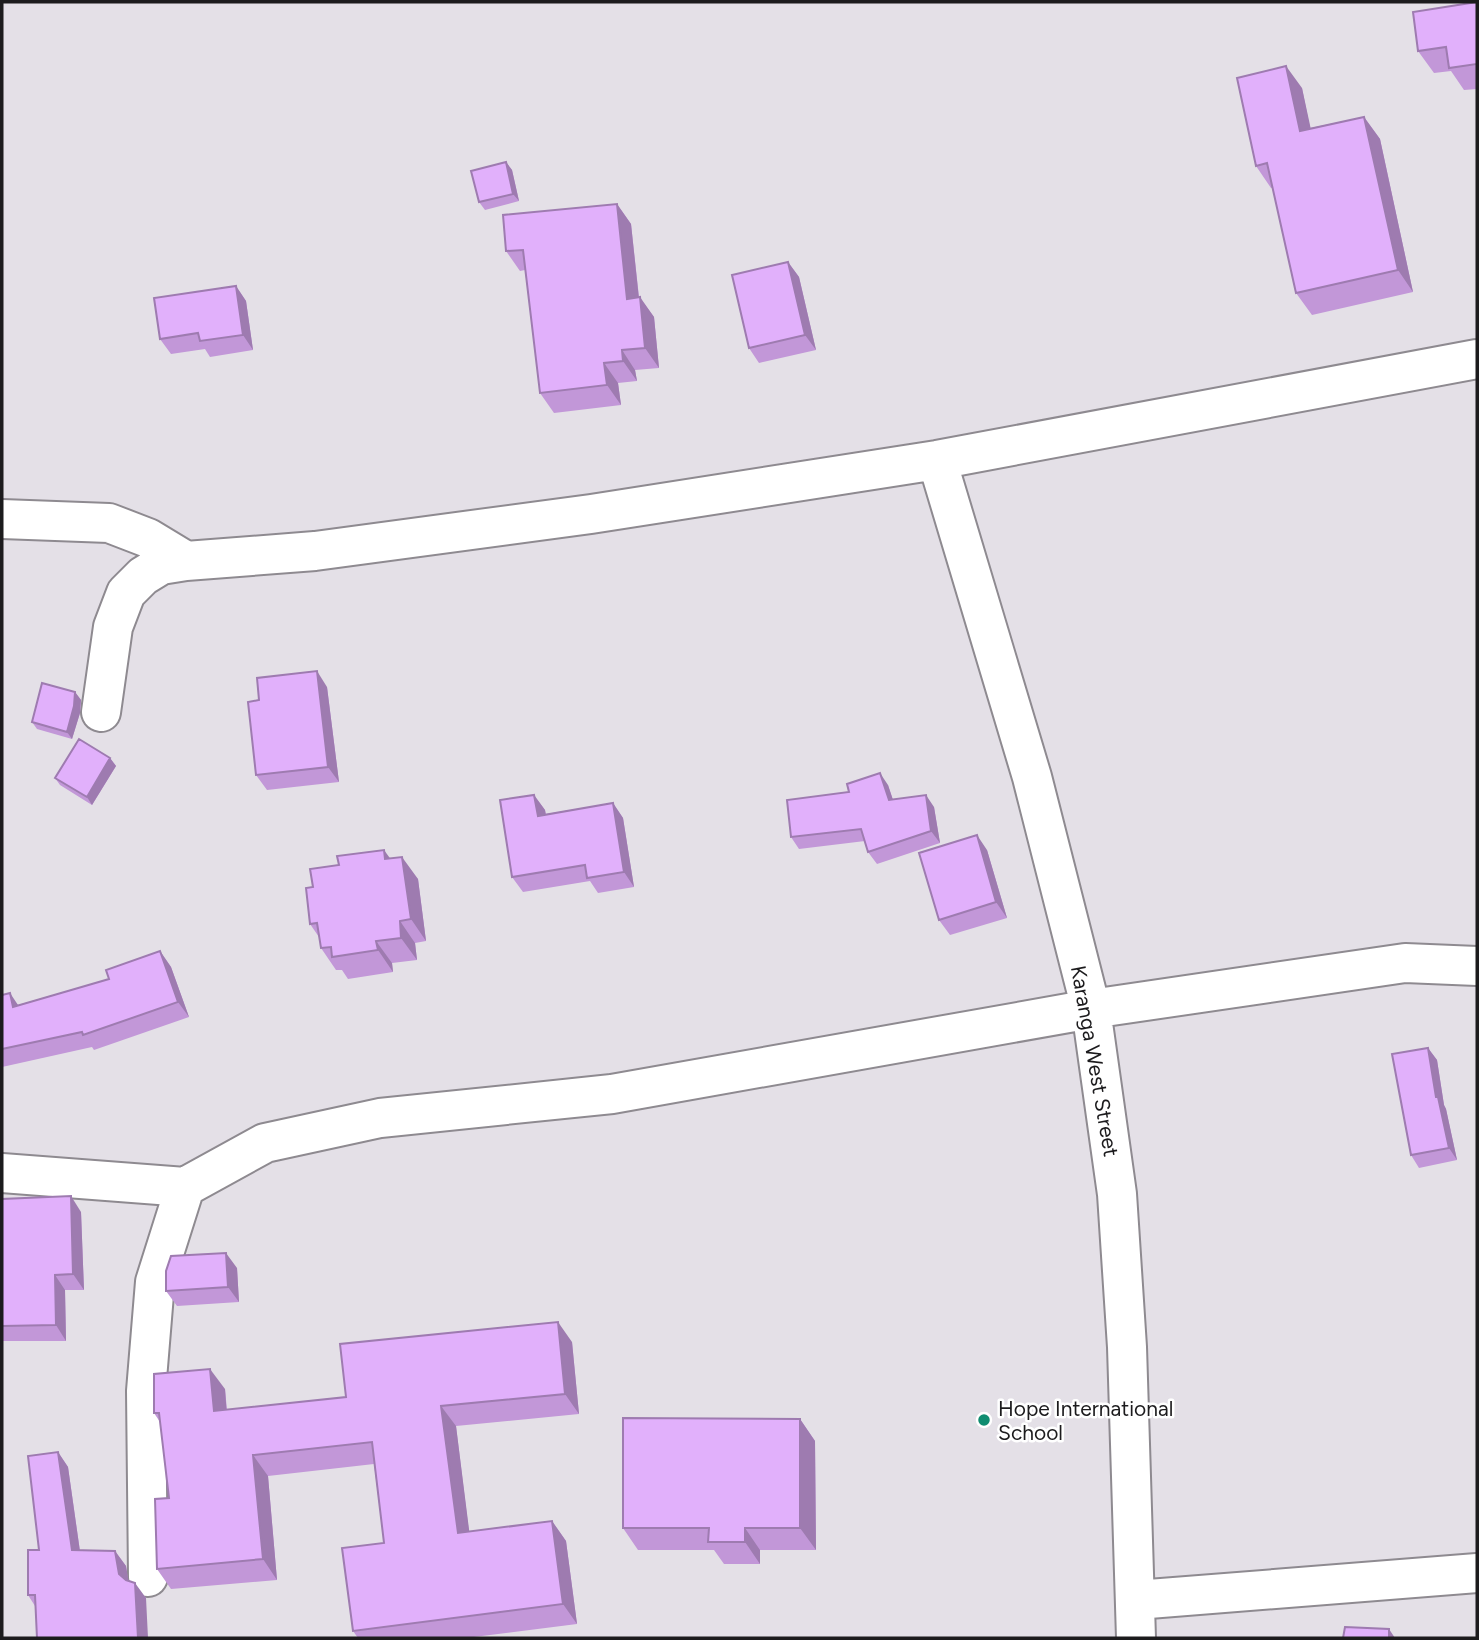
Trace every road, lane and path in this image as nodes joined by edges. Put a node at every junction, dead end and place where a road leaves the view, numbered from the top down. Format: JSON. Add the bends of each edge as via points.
{"nodes":[{"id":1,"x":1477,"y":359,"type":"edge"},
{"id":2,"x":937,"y":460,"type":"junction"},
{"id":3,"x":2,"y":519,"type":"edge"},
{"id":4,"x":186,"y":561,"type":"junction"},
{"id":5,"x":101,"y":712,"type":"dead end"},
{"id":6,"x":1477,"y":966,"type":"edge"},
{"id":7,"x":1091,"y":1009,"type":"junction"},
{"id":8,"x":2,"y":1173,"type":"edge"},
{"id":9,"x":185,"y":1187,"type":"junction"},
{"id":10,"x":1477,"y":1573,"type":"edge"},
{"id":11,"x":148,"y":1577,"type":"dead end"},
{"id":12,"x":1136,"y":1600,"type":"junction"},
{"id":13,"x":1136,"y":1638,"type":"edge"}],
"edges":[{"from":1,"to":2,"type":"street"},
{"from":2,"to":4,"type":"street","via":[[577,516],[315,551]]},
{"from":2,"to":7,"type":"street","name":"Karanga West Street","via":[[1032,777]]},
{"from":3,"to":4,"type":"street","via":[[109,523],[148,538]]},
{"from":4,"to":5,"type":"street","via":[[161,565],[126,593],[113,627]]},
{"from":6,"to":7,"type":"street","via":[[1405,963]]},
{"from":7,"to":9,"type":"street","via":[[612,1094],[380,1118],[265,1143]]},
{"from":7,"to":12,"type":"street","name":"Karanga West Street","via":[[1117,1194]]},
{"from":8,"to":9,"type":"street"},
{"from":9,"to":11,"type":"street","via":[[155,1282],[146,1391]]},
{"from":10,"to":12,"type":"street"},
{"from":12,"to":13,"type":"street","name":"Karanga West Street"}]}
